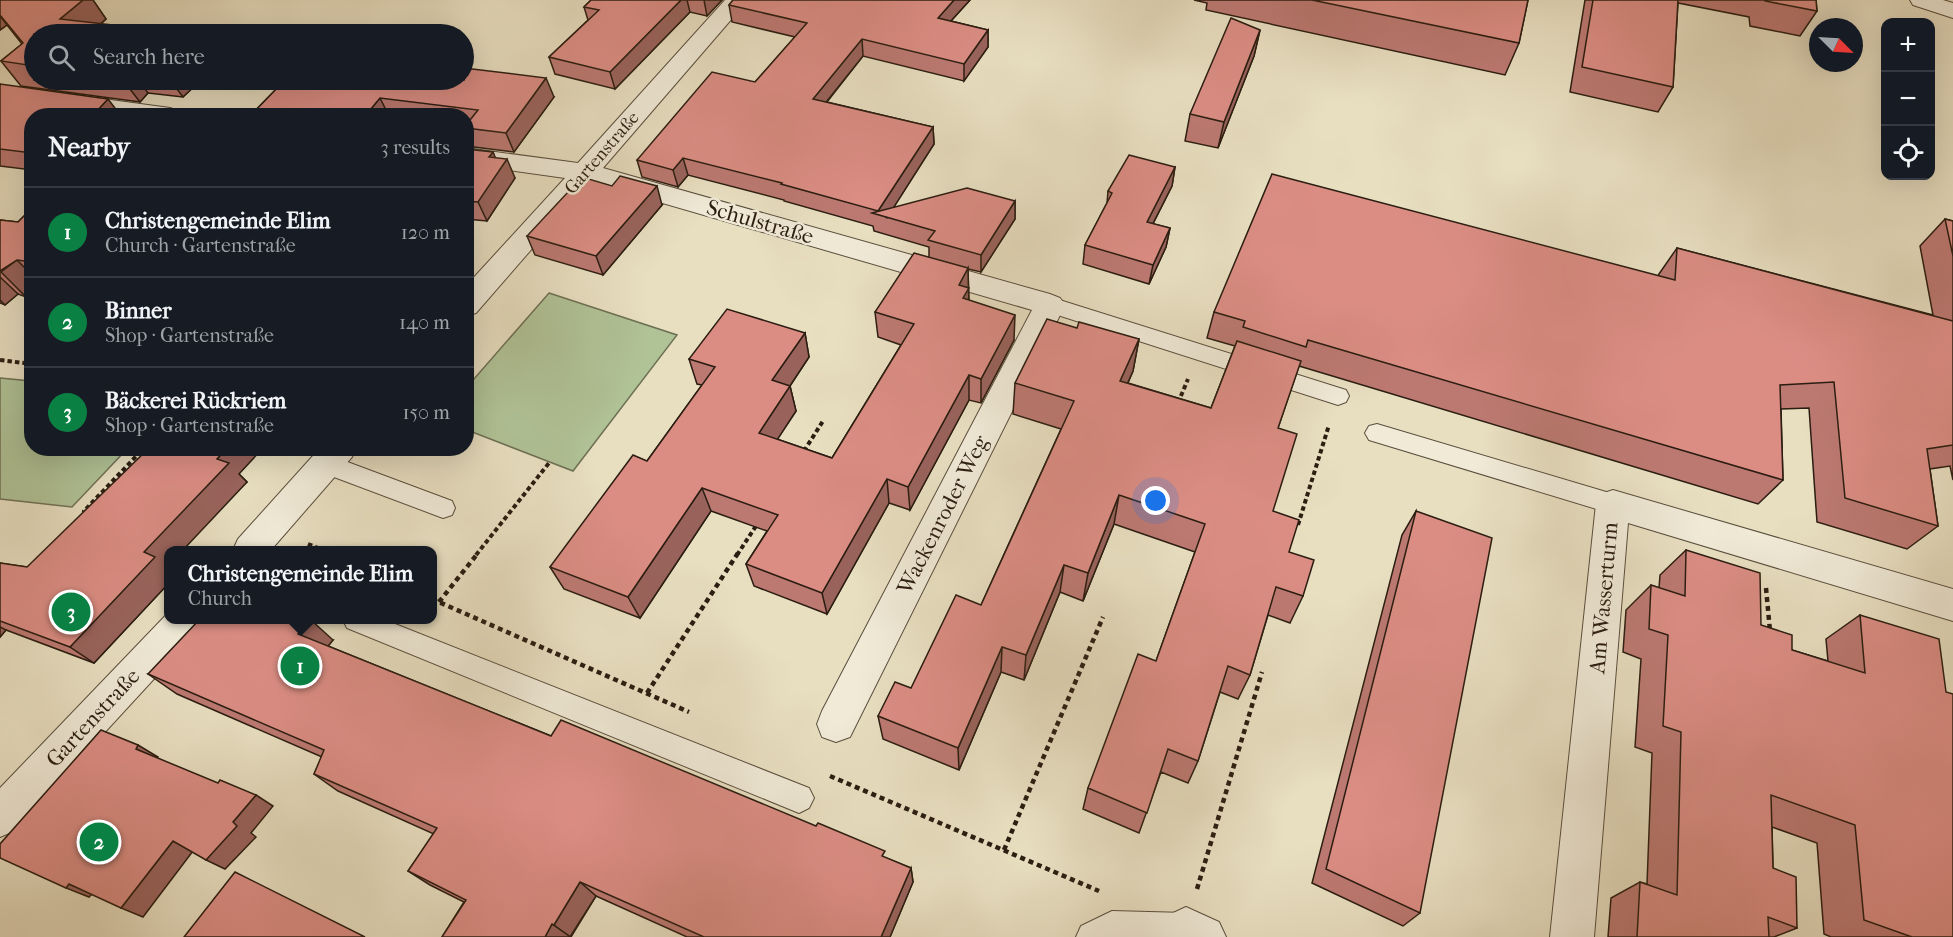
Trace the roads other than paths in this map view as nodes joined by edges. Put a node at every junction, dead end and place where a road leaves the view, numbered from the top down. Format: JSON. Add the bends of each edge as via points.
{"nodes":[{"id":1,"x":737,"y":0,"type":"edge"},
{"id":2,"x":1921,"y":0,"type":"edge"},
{"id":3,"x":1953,"y":11,"type":"edge"},
{"id":4,"x":0,"y":92,"type":"edge"},
{"id":5,"x":113,"y":108,"type":"edge"},
{"id":6,"x":474,"y":157,"type":"edge"},
{"id":7,"x":585,"y":172,"type":"junction"},
{"id":8,"x":474,"y":297,"type":"edge"},
{"id":9,"x":1050,"y":305,"type":"junction"},
{"id":10,"x":1338,"y":396,"type":"road end"},
{"id":11,"x":1377,"y":433,"type":"dead end"},
{"id":12,"x":333,"y":456,"type":"edge"},
{"id":13,"x":1613,"y":504,"type":"junction"},
{"id":14,"x":444,"y":508,"type":"dead end"},
{"id":15,"x":254,"y":546,"type":"edge"},
{"id":16,"x":1953,"y":604,"type":"edge"},
{"id":17,"x":181,"y":624,"type":"edge"},
{"id":18,"x":366,"y":624,"type":"edge"},
{"id":19,"x":836,"y":724,"type":"dead end"},
{"id":20,"x":799,"y":798,"type":"dead end"},
{"id":21,"x":0,"y":817,"type":"edge"},
{"id":22,"x":1195,"y":933,"type":"edge"},
{"id":23,"x":1092,"y":937,"type":"edge"},
{"id":24,"x":1572,"y":937,"type":"edge"}],
"edges":[{"from":1,"to":7,"type":"street","name":"Gartenstraße"},
{"from":2,"to":3,"type":"street"},
{"from":4,"to":5,"type":"street"},
{"from":6,"to":7,"type":"street","name":"Schulstraße"},
{"from":7,"to":8,"type":"street","name":"Gartenstraße"},
{"from":7,"to":9,"type":"street","name":"Schulstraße"},
{"from":9,"to":10,"type":"lane"},
{"from":9,"to":19,"type":"street","name":"Wackenroder Weg"},
{"from":11,"to":13,"type":"lane"},
{"from":12,"to":14,"type":"lane"},
{"from":12,"to":15,"type":"street"},
{"from":13,"to":16,"type":"street","name":"Am Wasserturm"},
{"from":13,"to":24,"type":"street","name":"Am Wasserturm"},
{"from":17,"to":21,"type":"street","name":"Gartenstraße"},
{"from":18,"to":20,"type":"lane"},
{"from":22,"to":23,"type":"lane","via":[[1112,927]]}]}
